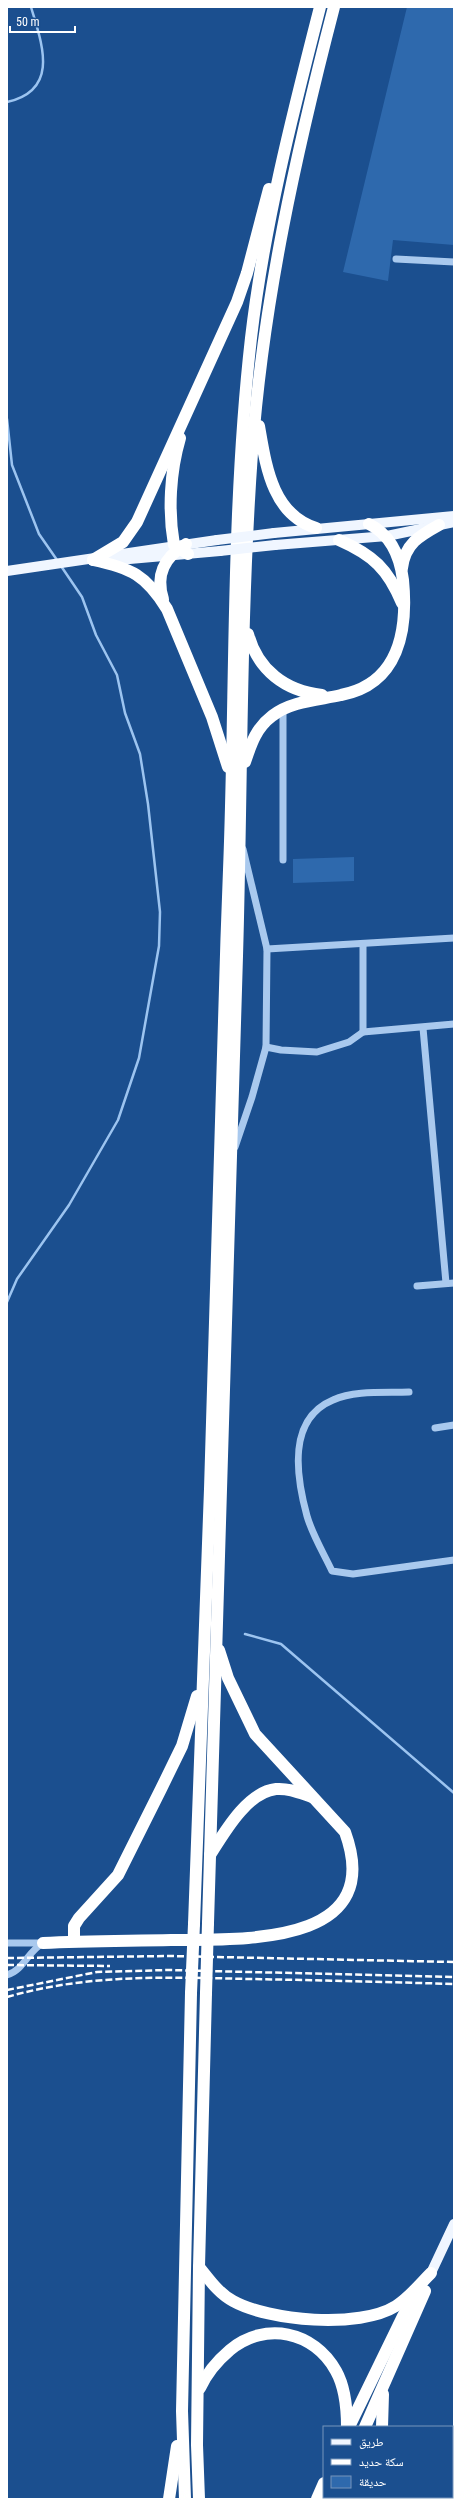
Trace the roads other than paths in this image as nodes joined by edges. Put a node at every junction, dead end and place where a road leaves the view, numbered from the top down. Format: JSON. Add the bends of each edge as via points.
{"nodes":[{"id":1,"x":320,"y":7,"type":"edge"},
{"id":2,"x":334,"y":7,"type":"edge"},
{"id":3,"x":286,"y":143,"type":"junction"},
{"id":4,"x":396,"y":259,"type":"dead end"},
{"id":5,"x":454,"y":262,"type":"edge"},
{"id":6,"x":193,"y":401,"type":"junction"},
{"id":7,"x":257,"y":411,"type":"junction"},
{"id":8,"x":454,"y":516,"type":"edge"},
{"id":9,"x":454,"y":522,"type":"edge"},
{"id":10,"x":369,"y":524,"type":"junction"},
{"id":11,"x":439,"y":525,"type":"junction"},
{"id":12,"x":316,"y":528,"type":"junction"},
{"id":13,"x":387,"y":536,"type":"junction"},
{"id":14,"x":339,"y":540,"type":"junction"},
{"id":15,"x":179,"y":550,"type":"junction"},
{"id":16,"x":90,"y":560,"type":"junction"},
{"id":17,"x":402,"y":569,"type":"junction"},
{"id":18,"x":7,"y":571,"type":"edge"},
{"id":19,"x":167,"y":608,"type":"junction"},
{"id":20,"x":404,"y":608,"type":"junction"},
{"id":21,"x":246,"y":625,"type":"junction"},
{"id":22,"x":331,"y":696,"type":"junction"},
{"id":23,"x":283,"y":710,"type":"junction"},
{"id":24,"x":241,"y":776,"type":"junction"},
{"id":25,"x":232,"y":788,"type":"junction"},
{"id":26,"x":239,"y":834,"type":"junction"},
{"id":27,"x":283,"y":860,"type":"dead end"},
{"id":28,"x":454,"y":938,"type":"edge"},
{"id":29,"x":362,"y":944,"type":"junction"},
{"id":30,"x":267,"y":949,"type":"junction"},
{"id":31,"x":454,"y":1024,"type":"edge"},
{"id":32,"x":422,"y":1028,"type":"junction"},
{"id":33,"x":363,"y":1032,"type":"junction"},
{"id":34,"x":266,"y":1047,"type":"junction"},
{"id":35,"x":230,"y":1158,"type":"junction"},
{"id":36,"x":446,"y":1283,"type":"junction"},
{"id":37,"x":454,"y":1283,"type":"edge"},
{"id":38,"x":417,"y":1286,"type":"dead end"},
{"id":39,"x":409,"y":1392,"type":"dead end"},
{"id":40,"x":454,"y":1425,"type":"edge"},
{"id":41,"x":435,"y":1428,"type":"dead end"},
{"id":42,"x":454,"y":1560,"type":"edge"},
{"id":43,"x":217,"y":1644,"type":"junction"},
{"id":44,"x":202,"y":1680,"type":"junction"},
{"id":45,"x":314,"y":1798,"type":"junction"},
{"id":46,"x":210,"y":1855,"type":"junction"},
{"id":47,"x":74,"y":1941,"type":"junction"},
{"id":48,"x":43,"y":1942,"type":"junction"},
{"id":49,"x":7,"y":1943,"type":"edge"},
{"id":50,"x":7,"y":1975,"type":"edge"},
{"id":51,"x":454,"y":2224,"type":"edge"},
{"id":52,"x":198,"y":2267,"type":"junction"},
{"id":53,"x":431,"y":2273,"type":"junction"},
{"id":54,"x":384,"y":2385,"type":"junction"},
{"id":55,"x":198,"y":2393,"type":"junction"},
{"id":56,"x":182,"y":2411,"type":"junction"},
{"id":57,"x":348,"y":2426,"type":"edge"},
{"id":58,"x":348,"y":2426,"type":"edge"},
{"id":59,"x":365,"y":2426,"type":"edge"},
{"id":60,"x":382,"y":2426,"type":"edge"},
{"id":61,"x":323,"y":2485,"type":"edge"},
{"id":62,"x":169,"y":2499,"type":"edge"},
{"id":63,"x":185,"y":2499,"type":"edge"},
{"id":64,"x":199,"y":2499,"type":"edge"},
{"id":65,"x":317,"y":2499,"type":"edge"}],
"edges":[{"from":1,"to":3,"type":"highway"},
{"from":2,"to":7,"type":"highway","via":[[306,119],[281,237],[271,290]]},
{"from":3,"to":6,"type":"highway","via":[[275,169],[237,302]]},
{"from":3,"to":25,"type":"highway","via":[[257,290],[244,413],[236,542]]},
{"from":4,"to":5,"type":"street"},
{"from":6,"to":15,"type":"highway","via":[[174,464],[171,519]]},
{"from":6,"to":16,"type":"highway","via":[[134,528],[117,547]]},
{"from":7,"to":12,"type":"highway","via":[[264,457],[278,498],[291,514]]},
{"from":7,"to":21,"type":"highway","via":[[252,459]]},
{"from":8,"to":10,"type":"main road"},
{"from":9,"to":11,"type":"main road"},
{"from":10,"to":12,"type":"main road"},
{"from":10,"to":13,"type":"highway"},
{"from":11,"to":13,"type":"main road"},
{"from":11,"to":17,"type":"highway","via":[[411,543],[404,554]]},
{"from":12,"to":15,"type":"main road","bridge":true,"via":[[217,540]]},
{"from":13,"to":14,"type":"main road"},
{"from":13,"to":17,"type":"highway"},
{"from":14,"to":15,"type":"main road","bridge":true,"via":[[220,551]]},
{"from":14,"to":20,"type":"highway","via":[[363,551],[379,564],[391,580]]},
{"from":15,"to":16,"type":"main road","via":[[118,561]]},
{"from":15,"to":19,"type":"highway","via":[[164,565],[160,582]]},
{"from":16,"to":18,"type":"main road"},
{"from":16,"to":19,"type":"highway","via":[[124,567],[139,574]]},
{"from":17,"to":20,"type":"highway"},
{"from":19,"to":25,"type":"highway","via":[[218,731]]},
{"from":20,"to":22,"type":"highway","via":[[402,640],[387,668],[362,688]]},
{"from":21,"to":22,"type":"highway","via":[[251,645],[261,662],[278,679],[292,689]]},
{"from":21,"to":24,"type":"highway"},
{"from":22,"to":23,"type":"highway"},
{"from":23,"to":24,"type":"highway","via":[[265,721],[255,734]]},
{"from":23,"to":27,"type":"street"},
{"from":24,"to":26,"type":"highway"},
{"from":25,"to":44,"type":"highway"},
{"from":26,"to":30,"type":"street"},
{"from":26,"to":35,"type":"highway"},
{"from":28,"to":29,"type":"street"},
{"from":29,"to":30,"type":"street"},
{"from":29,"to":33,"type":"street"},
{"from":30,"to":34,"type":"street"},
{"from":31,"to":32,"type":"street"},
{"from":32,"to":33,"type":"street"},
{"from":32,"to":36,"type":"street"},
{"from":33,"to":34,"type":"street","via":[[349,1042],[317,1052]]},
{"from":34,"to":35,"type":"street","via":[[252,1097]]},
{"from":35,"to":43,"type":"highway"},
{"from":36,"to":37,"type":"street"},
{"from":36,"to":38,"type":"street"},
{"from":39,"to":42,"type":"street","via":[[364,1394],[335,1399],[319,1407],[302,1427],[297,1458],[307,1516],[332,1571],[353,1574]]},
{"from":40,"to":41,"type":"street"},
{"from":43,"to":45,"type":"highway","via":[[228,1678],[256,1734]]},
{"from":43,"to":46,"type":"highway"},
{"from":44,"to":47,"type":"highway","via":[[182,1746],[161,1789],[118,1875],[74,1926]]},
{"from":44,"to":56,"type":"highway","bridge":true,"via":[[191,1993]]},
{"from":45,"to":46,"type":"highway","via":[[290,1790],[275,1789],[261,1796],[246,1805]]},
{"from":45,"to":47,"type":"highway","via":[[345,1832],[351,1848],[353,1866],[350,1890],[337,1908],[317,1922],[302,1929],[261,1938]]},
{"from":46,"to":52,"type":"highway","bridge":true},
{"from":47,"to":48,"type":"highway"},
{"from":48,"to":49,"type":"street"},
{"from":48,"to":50,"type":"street","via":[[17,1971]]},
{"from":51,"to":53,"type":"main road"},
{"from":52,"to":53,"type":"highway","via":[[221,2293],[248,2309],[311,2320],[354,2319],[386,2311],[406,2298]]},
{"from":52,"to":55,"type":"highway"},
{"from":53,"to":54,"type":"highway","via":[[414,2320]]},
{"from":53,"to":57,"type":"highway","via":[[403,2316]]},
{"from":54,"to":59,"type":"highway"},
{"from":54,"to":60,"type":"highway"},
{"from":55,"to":58,"type":"highway","via":[[214,2365],[235,2346],[257,2335],[292,2335],[313,2345],[337,2372],[346,2402]]},
{"from":55,"to":64,"type":"highway"},
{"from":56,"to":62,"type":"highway"},
{"from":56,"to":63,"type":"highway"},
{"from":61,"to":65,"type":"highway"}]}
